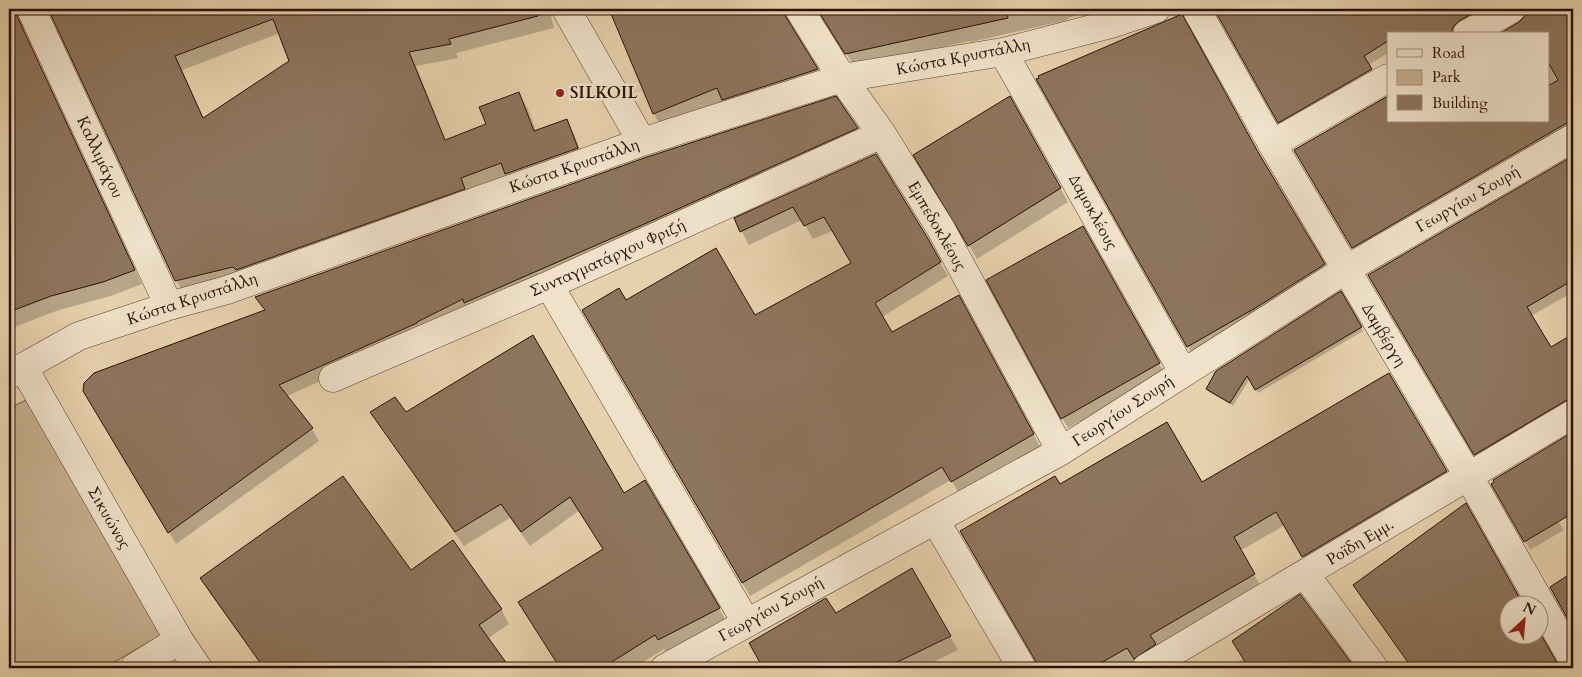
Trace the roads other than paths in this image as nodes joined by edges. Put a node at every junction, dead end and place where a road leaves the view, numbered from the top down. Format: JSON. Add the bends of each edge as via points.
{"nodes":[{"id":1,"x":31,"y":9,"type":"edge"},
{"id":2,"x":566,"y":9,"type":"edge"},
{"id":3,"x":800,"y":9,"type":"edge"},
{"id":4,"x":1156,"y":9,"type":"edge"},
{"id":5,"x":1196,"y":9,"type":"edge"},
{"id":6,"x":1511,"y":9,"type":"edge"},
{"id":7,"x":1109,"y":17,"type":"edge"},
{"id":8,"x":1471,"y":32,"type":"edge"},
{"id":9,"x":1003,"y":52,"type":"junction"},
{"id":10,"x":842,"y":78,"type":"junction"},
{"id":11,"x":1387,"y":79,"type":"edge"},
{"id":12,"x":882,"y":134,"type":"junction"},
{"id":13,"x":1573,"y":138,"type":"edge"},
{"id":14,"x":642,"y":142,"type":"junction"},
{"id":15,"x":1272,"y":144,"type":"junction"},
{"id":16,"x":1345,"y":270,"type":"junction"},
{"id":17,"x":549,"y":285,"type":"junction"},
{"id":18,"x":169,"y":306,"type":"junction"},
{"id":19,"x":16,"y":371,"type":"edge"},
{"id":20,"x":1183,"y":372,"type":"junction"},
{"id":21,"x":333,"y":378,"type":"dead end"},
{"id":22,"x":1573,"y":414,"type":"edge"},
{"id":23,"x":1061,"y":451,"type":"junction"},
{"id":24,"x":1469,"y":477,"type":"junction"},
{"id":25,"x":935,"y":520,"type":"junction"},
{"id":26,"x":1305,"y":574,"type":"junction"},
{"id":27,"x":746,"y":622,"type":"junction"},
{"id":28,"x":179,"y":640,"type":"junction"},
{"id":29,"x":1573,"y":660,"type":"edge"},
{"id":30,"x":1157,"y":665,"type":"edge"},
{"id":31,"x":134,"y":668,"type":"edge"},
{"id":32,"x":198,"y":668,"type":"edge"},
{"id":33,"x":665,"y":668,"type":"edge"},
{"id":34,"x":1022,"y":668,"type":"edge"},
{"id":35,"x":1374,"y":668,"type":"edge"}],
"edges":[{"from":1,"to":18,"type":"street","name":"Καλλιμάχου"},
{"from":2,"to":14,"type":"street"},
{"from":3,"to":10,"type":"street","name":"Εμπεδοκλέους"},
{"from":4,"to":7,"type":"street","name":"Κώστα Κρυστάλλη"},
{"from":5,"to":15,"type":"street","name":"Δαμβέργη"},
{"from":6,"to":8,"type":"street"},
{"from":7,"to":9,"type":"street","name":"Κώστα Κρυστάλλη"},
{"from":9,"to":10,"type":"street","name":"Κώστα Κρυστάλλη"},
{"from":9,"to":20,"type":"street","name":"Δαμοκλέους"},
{"from":10,"to":12,"type":"street","name":"Εμπεδοκλέους"},
{"from":10,"to":14,"type":"street","name":"Κώστα Κρυστάλλη"},
{"from":11,"to":15,"type":"street"},
{"from":12,"to":17,"type":"street","name":"Συνταγματάρχου Φριζή"},
{"from":12,"to":23,"type":"street","name":"Εμπεδοκλέους","via":[[940,229]]},
{"from":13,"to":16,"type":"street","name":"Γεωργίου Σουρή"},
{"from":14,"to":18,"type":"street","name":"Κώστα Κρυστάλλη","via":[[227,290]]},
{"from":15,"to":16,"type":"street","name":"Δαμβέργη"},
{"from":16,"to":20,"type":"street","name":"Γεωργίου Σουρή"},
{"from":16,"to":24,"type":"street","name":"Δαμβέργη"},
{"from":17,"to":21,"type":"street","name":"Συνταγματάρχου Φριζή"},
{"from":17,"to":27,"type":"street"},
{"from":18,"to":19,"type":"street","name":"Κώστα Κρυστάλλη","via":[[79,336]]},
{"from":19,"to":28,"type":"street","name":"Σικυώνος"},
{"from":20,"to":23,"type":"street","name":"Γεωργίου Σουρή"},
{"from":22,"to":24,"type":"street","name":"Ροϊδη Εμμ."},
{"from":23,"to":25,"type":"street","name":"Γεωργίου Σουρή"},
{"from":24,"to":26,"type":"street","name":"Ροϊδη Εμμ."},
{"from":24,"to":29,"type":"street","name":"Δαμβέργη"},
{"from":25,"to":27,"type":"street","name":"Γεωργίου Σουρή"},
{"from":25,"to":34,"type":"street"},
{"from":26,"to":30,"type":"street","name":"Ροϊδη Εμμ."},
{"from":26,"to":35,"type":"street"},
{"from":27,"to":33,"type":"street","name":"Γεωργίου Σουρή"},
{"from":28,"to":31,"type":"street"},
{"from":28,"to":32,"type":"street","name":"Σικυώνος"}]}
